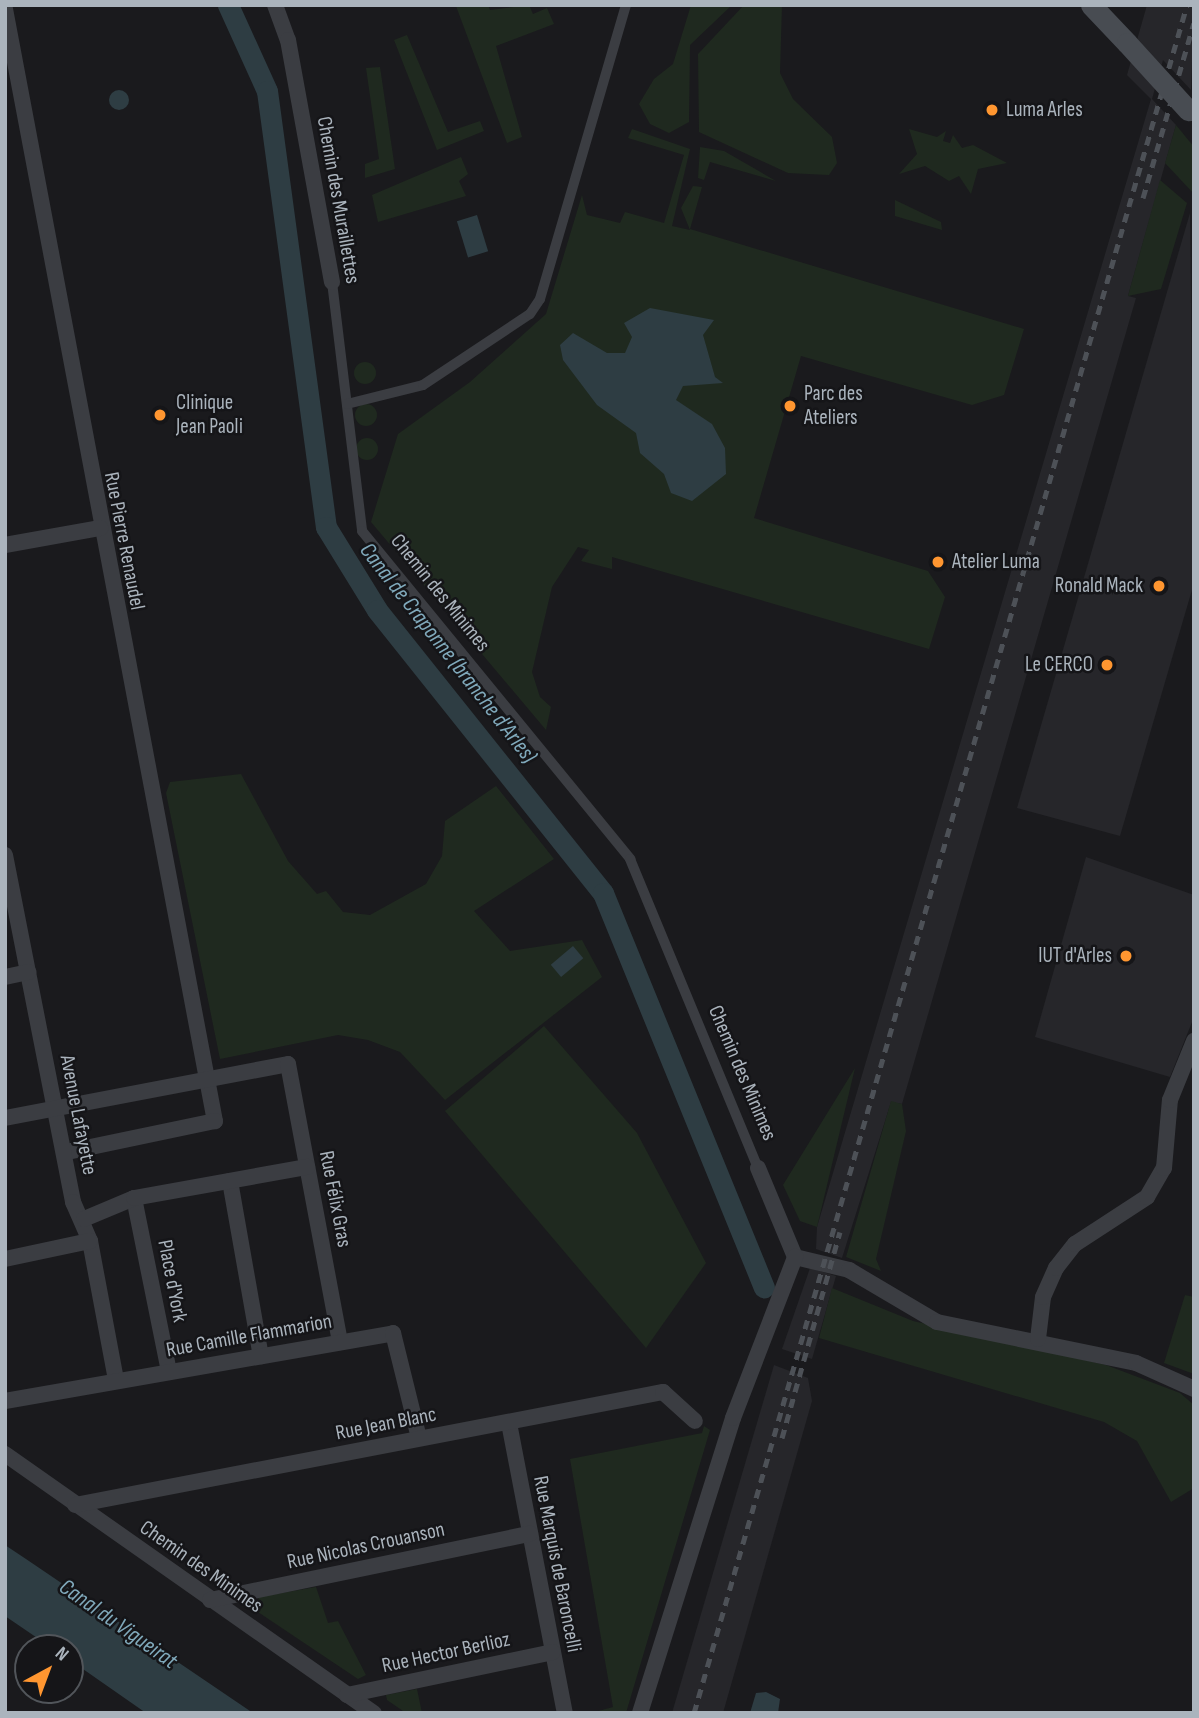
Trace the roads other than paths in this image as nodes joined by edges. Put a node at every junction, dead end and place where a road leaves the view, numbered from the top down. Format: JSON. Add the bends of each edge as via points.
{"nodes":[{"id":1,"x":275,"y":5,"type":"edge"},
{"id":2,"x":626,"y":5,"type":"edge"},
{"id":3,"x":1091,"y":5,"type":"edge"},
{"id":4,"x":5,"y":9,"type":"edge"},
{"id":5,"x":1191,"y":113,"type":"edge"},
{"id":6,"x":332,"y":282,"type":"joint"},
{"id":7,"x":346,"y":404,"type":"junction"},
{"id":8,"x":100,"y":528,"type":"junction"},
{"id":9,"x":5,"y":545,"type":"edge"},
{"id":10,"x":5,"y":855,"type":"edge"},
{"id":11,"x":28,"y":972,"type":"junction"},
{"id":12,"x":5,"y":977,"type":"edge"},
{"id":13,"x":1194,"y":1041,"type":"edge"},
{"id":14,"x":207,"y":1080,"type":"junction"},
{"id":15,"x":57,"y":1108,"type":"junction"},
{"id":16,"x":5,"y":1118,"type":"edge"},
{"id":17,"x":66,"y":1153,"type":"junction"},
{"id":18,"x":307,"y":1167,"type":"junction"},
{"id":19,"x":758,"y":1168,"type":"joint"},
{"id":20,"x":230,"y":1181,"type":"junction"},
{"id":21,"x":134,"y":1198,"type":"junction"},
{"id":22,"x":84,"y":1219,"type":"junction"},
{"id":23,"x":90,"y":1241,"type":"junction"},
{"id":24,"x":795,"y":1257,"type":"junction"},
{"id":25,"x":5,"y":1259,"type":"edge"},
{"id":26,"x":1038,"y":1339,"type":"junction"},
{"id":27,"x":340,"y":1342,"type":"junction"},
{"id":28,"x":261,"y":1356,"type":"junction"},
{"id":29,"x":169,"y":1371,"type":"junction"},
{"id":30,"x":116,"y":1380,"type":"junction"},
{"id":31,"x":1194,"y":1389,"type":"edge"},
{"id":32,"x":5,"y":1401,"type":"edge"},
{"id":33,"x":695,"y":1420,"type":"dead end"},
{"id":34,"x":509,"y":1423,"type":"junction"},
{"id":35,"x":419,"y":1438,"type":"junction"},
{"id":36,"x":5,"y":1454,"type":"edge"},
{"id":37,"x":75,"y":1505,"type":"junction"},
{"id":38,"x":530,"y":1534,"type":"junction"},
{"id":39,"x":210,"y":1600,"type":"junction"},
{"id":40,"x":553,"y":1653,"type":"junction"},
{"id":41,"x":347,"y":1695,"type":"junction"},
{"id":42,"x":374,"y":1713,"type":"edge"},
{"id":43,"x":565,"y":1713,"type":"edge"},
{"id":44,"x":640,"y":1713,"type":"edge"}],
"edges":[{"from":1,"to":6,"type":"street","name":"Chemin des Muraillettes","via":[[288,40]]},
{"from":2,"to":7,"type":"street","via":[[540,299],[530,314],[423,385]]},
{"from":3,"to":5,"type":"main road","bridge":true},
{"from":4,"to":8,"type":"street","name":"Rue Pierre Renaudel"},
{"from":6,"to":7,"type":"street","name":"Chemin des Muraillettes"},
{"from":7,"to":19,"type":"street","name":"Chemin des Minimes","via":[[362,531],[629,859]]},
{"from":8,"to":9,"type":"street"},
{"from":8,"to":14,"type":"street","name":"Rue Pierre Renaudel"},
{"from":10,"to":11,"type":"street","name":"Avenue Lafayette"},
{"from":11,"to":12,"type":"street"},
{"from":11,"to":15,"type":"street","name":"Avenue Lafayette"},
{"from":13,"to":26,"type":"street","via":[[1170,1100],[1164,1168],[1147,1197],[1075,1244],[1056,1268],[1043,1297]]},
{"from":14,"to":15,"type":"street"},
{"from":14,"to":17,"type":"street","name":"Rue Pierre Renaudel","via":[[215,1121]]},
{"from":14,"to":18,"type":"street","name":"Rue Félix Gras","via":[[288,1064]]},
{"from":15,"to":16,"type":"street"},
{"from":15,"to":17,"type":"street","name":"Avenue Lafayette"},
{"from":17,"to":22,"type":"street","name":"Avenue Lafayette","via":[[73,1202]]},
{"from":18,"to":20,"type":"street"},
{"from":18,"to":27,"type":"street","name":"Rue Félix Gras"},
{"from":19,"to":24,"type":"street","name":"Chemin des Minimes"},
{"from":20,"to":21,"type":"street"},
{"from":20,"to":28,"type":"street"},
{"from":21,"to":22,"type":"street"},
{"from":21,"to":29,"type":"street","name":"Place d'York"},
{"from":22,"to":23,"type":"street","name":"Avenue Lafayette"},
{"from":23,"to":25,"type":"street"},
{"from":23,"to":30,"type":"street","name":"Avenue Lafayette"},
{"from":24,"to":26,"type":"street","via":[[849,1270],[937,1322]]},
{"from":24,"to":44,"type":"street","via":[[785,1270],[771,1310]]},
{"from":26,"to":31,"type":"street","via":[[1136,1363]]},
{"from":27,"to":28,"type":"street","name":"Rue Camille Flammarion"},
{"from":27,"to":35,"type":"street","name":"Rue Camille Flammarion","via":[[393,1333]]},
{"from":28,"to":29,"type":"street","name":"Rue Camille Flammarion"},
{"from":29,"to":30,"type":"street","name":"Rue Camille Flammarion"},
{"from":30,"to":32,"type":"street","name":"Rue Camille Flammarion"},
{"from":33,"to":34,"type":"street","name":"Rue Jean Blanc","via":[[663,1392]]},
{"from":34,"to":35,"type":"street","name":"Rue Jean Blanc"},
{"from":34,"to":38,"type":"street","name":"Rue Marquis de Baroncelli"},
{"from":35,"to":37,"type":"street","name":"Rue Jean Blanc"},
{"from":36,"to":37,"type":"street","name":"Chemin des Minimes"},
{"from":37,"to":39,"type":"street","name":"Chemin des Minimes"},
{"from":38,"to":39,"type":"street","name":"Rue Nicolas Crouanson"},
{"from":38,"to":40,"type":"street","name":"Rue Marquis de Baroncelli"},
{"from":39,"to":41,"type":"street","name":"Chemin des Minimes"},
{"from":40,"to":41,"type":"street","name":"Rue Hector Berlioz"},
{"from":40,"to":43,"type":"street","name":"Rue Marquis de Baroncelli"},
{"from":41,"to":42,"type":"street","name":"Chemin des Minimes"}]}
